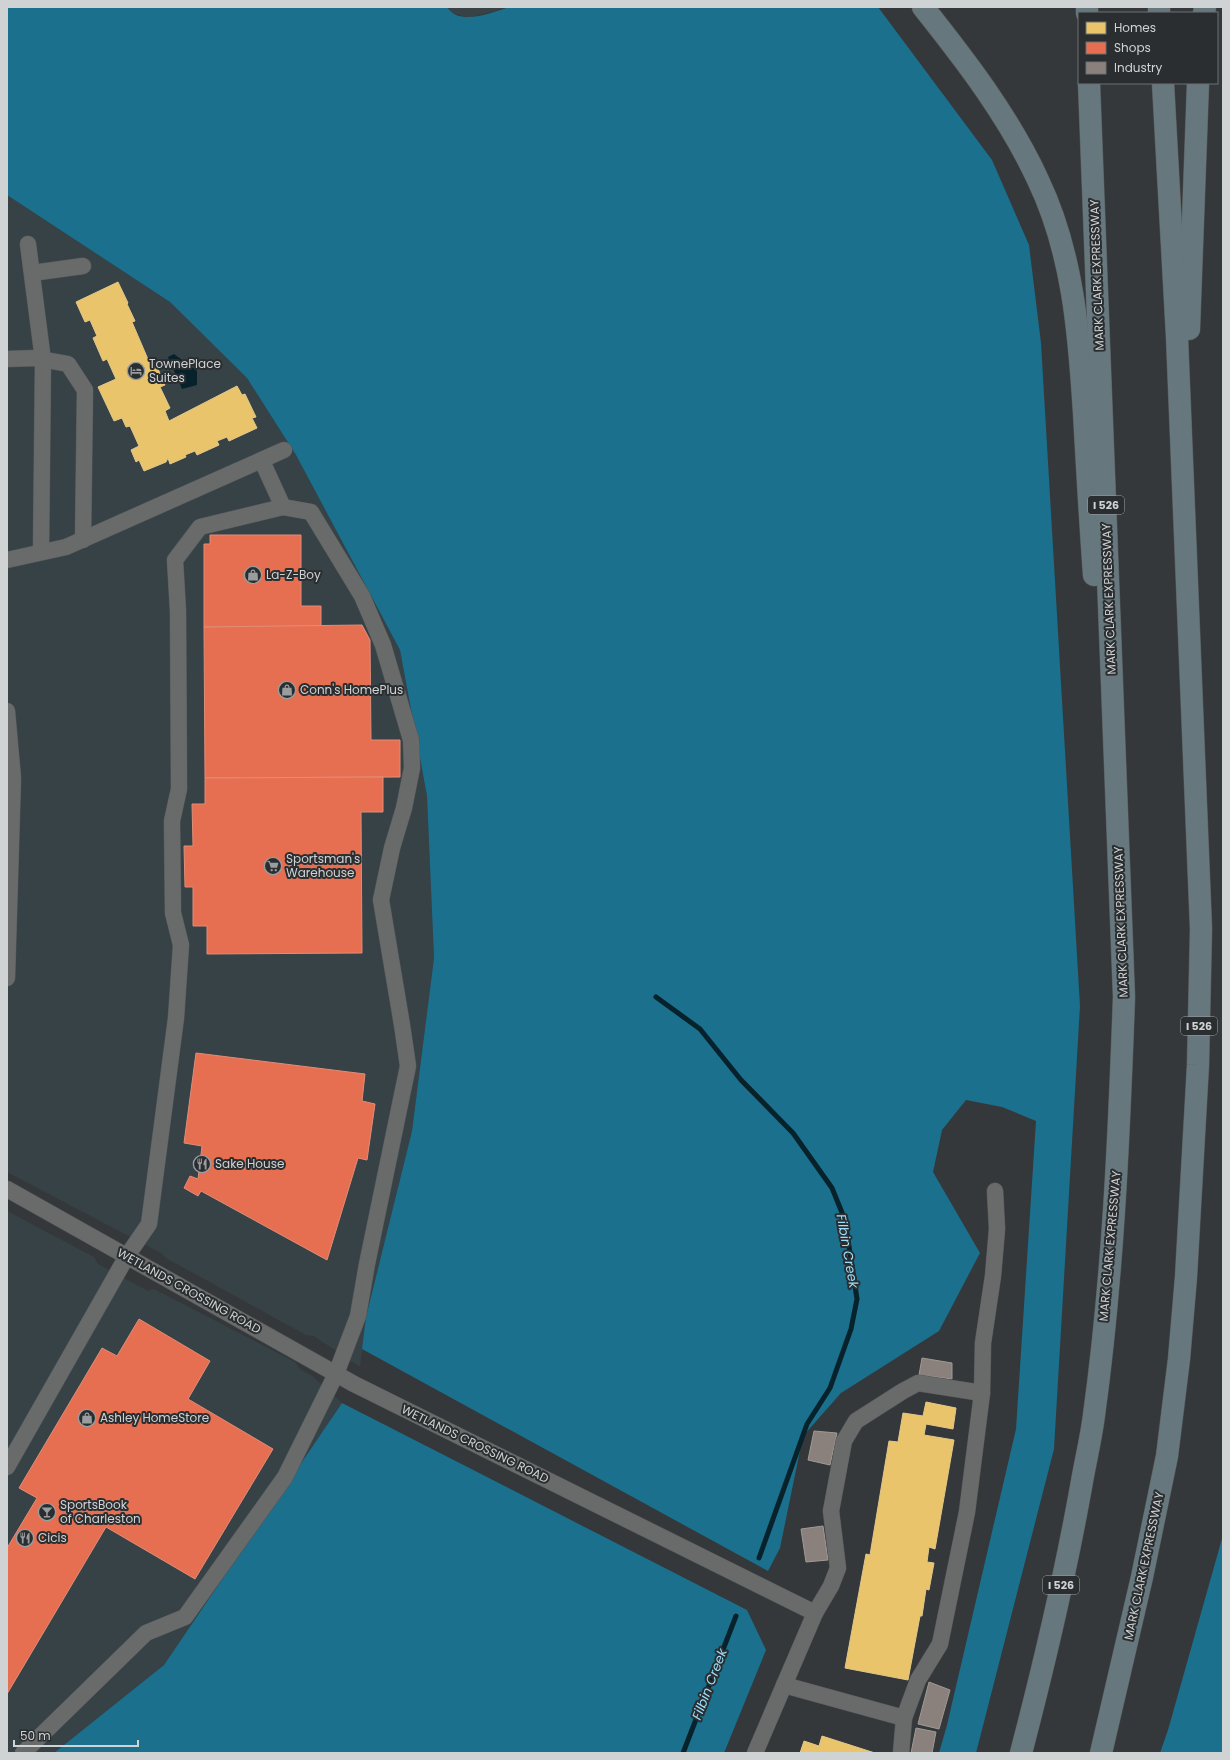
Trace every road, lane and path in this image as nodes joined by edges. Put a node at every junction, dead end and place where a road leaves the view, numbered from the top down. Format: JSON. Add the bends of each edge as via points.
{"nodes":[{"id":1,"x":923,"y":7,"type":"edge"},
{"id":2,"x":1089,"y":84,"type":"edge"},
{"id":3,"x":1163,"y":84,"type":"edge"},
{"id":4,"x":1198,"y":84,"type":"edge"},
{"id":5,"x":28,"y":244,"type":"dead end"},
{"id":6,"x":83,"y":266,"type":"dead end"},
{"id":7,"x":32,"y":273,"type":"junction"},
{"id":8,"x":7,"y":358,"type":"edge"},
{"id":9,"x":43,"y":360,"type":"junction"},
{"id":10,"x":284,"y":450,"type":"dead end"},
{"id":11,"x":262,"y":460,"type":"junction"},
{"id":12,"x":283,"y":507,"type":"junction"},
{"id":13,"x":83,"y":540,"type":"junction"},
{"id":14,"x":41,"y":552,"type":"junction"},
{"id":15,"x":7,"y":560,"type":"edge"},
{"id":16,"x":1189,"y":635,"type":"junction"},
{"id":17,"x":7,"y":711,"type":"edge"},
{"id":18,"x":1122,"y":927,"type":"junction"},
{"id":19,"x":7,"y":978,"type":"edge"},
{"id":20,"x":7,"y":1189,"type":"edge"},
{"id":21,"x":995,"y":1191,"type":"dead end"},
{"id":22,"x":127,"y":1256,"type":"junction"},
{"id":23,"x":336,"y":1374,"type":"junction"},
{"id":24,"x":982,"y":1393,"type":"junction"},
{"id":25,"x":7,"y":1467,"type":"edge"},
{"id":26,"x":815,"y":1613,"type":"junction"},
{"id":27,"x":784,"y":1685,"type":"junction"},
{"id":28,"x":904,"y":1718,"type":"junction"},
{"id":29,"x":23,"y":1753,"type":"edge"},
{"id":30,"x":755,"y":1753,"type":"edge"},
{"id":31,"x":901,"y":1753,"type":"edge"},
{"id":32,"x":1021,"y":1753,"type":"edge"},
{"id":33,"x":1101,"y":1753,"type":"edge"}],
"edges":[{"from":1,"to":18,"type":"highway","via":[[959,52],[1021,146],[1039,181],[1066,263],[1077,319],[1091,541]]},
{"from":2,"to":18,"type":"highway","name":"MARK CLARK EXPRESSWAY","number":"I 526"},
{"from":3,"to":16,"type":"highway","name":"MARK CLARK EXPRESSWAY","number":"I 526","via":[[1177,336]]},
{"from":4,"to":16,"type":"highway","via":[[1189,337]]},
{"from":5,"to":7,"type":"street"},
{"from":6,"to":7,"type":"street"},
{"from":7,"to":9,"type":"street"},
{"from":8,"to":9,"type":"street"},
{"from":9,"to":13,"type":"street","via":[[68,364],[85,390]]},
{"from":9,"to":14,"type":"street"},
{"from":10,"to":11,"type":"street"},
{"from":11,"to":12,"type":"street"},
{"from":11,"to":13,"type":"street"},
{"from":12,"to":22,"type":"street","via":[[200,527],[175,560],[178,610],[179,789],[172,821],[173,913],[181,945],[176,1018],[149,1224]]},
{"from":12,"to":23,"type":"street","via":[[311,512],[362,596],[383,645],[411,740],[411,775],[381,900],[408,1066],[358,1316]]},
{"from":13,"to":14,"type":"street","via":[[66,547]]},
{"from":14,"to":15,"type":"street"},
{"from":16,"to":33,"type":"highway","name":"MARK CLARK EXPRESSWAY","number":"I 526","via":[[1201,929],[1198,1065],[1186,1277],[1166,1456],[1142,1577]]},
{"from":17,"to":19,"type":"street","via":[[13,778]]},
{"from":18,"to":32,"type":"highway","name":"MARK CLARK EXPRESSWAY","number":"I 526","via":[[1124,997],[1115,1208],[1094,1416],[1046,1658]]},
{"from":20,"to":22,"type":"street","name":"WETLANDS CROSSING ROAD"},
{"from":21,"to":24,"type":"street","via":[[996,1229],[983,1343]]},
{"from":22,"to":23,"type":"street","name":"WETLANDS CROSSING ROAD"},
{"from":22,"to":25,"type":"street"},
{"from":23,"to":26,"type":"street","name":"WETLANDS CROSSING ROAD"},
{"from":23,"to":29,"type":"street","via":[[285,1476],[185,1617],[146,1634]]},
{"from":24,"to":26,"type":"street","via":[[918,1383],[856,1421],[844,1441],[831,1511],[838,1568]]},
{"from":24,"to":28,"type":"street","via":[[966,1512],[940,1644],[918,1680]]},
{"from":26,"to":27,"type":"street"},
{"from":27,"to":28,"type":"street"},
{"from":27,"to":30,"type":"street"},
{"from":28,"to":31,"type":"street"}]}
